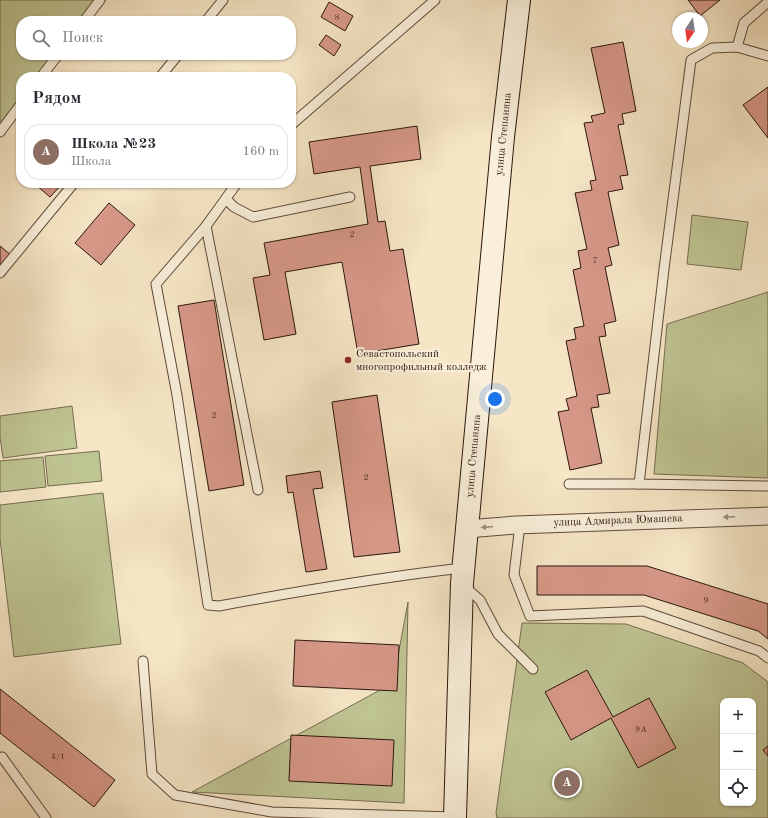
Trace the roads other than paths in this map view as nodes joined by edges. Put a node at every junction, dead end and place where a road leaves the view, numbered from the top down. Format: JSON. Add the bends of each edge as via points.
{"nodes":[{"id":1,"x":100,"y":0,"type":"edge"},
{"id":2,"x":223,"y":0,"type":"edge"},
{"id":3,"x":435,"y":0,"type":"edge"},
{"id":4,"x":519,"y":0,"type":"edge"},
{"id":5,"x":766,"y":2,"type":"edge"},
{"id":6,"x":88,"y":16,"type":"edge"},
{"id":7,"x":210,"y":16,"type":"edge"},
{"id":8,"x":737,"y":47,"type":"junction"},
{"id":9,"x":768,"y":56,"type":"edge"},
{"id":10,"x":54,"y":60,"type":"edge"},
{"id":11,"x":174,"y":60,"type":"edge"},
{"id":12,"x":46,"y":72,"type":"edge"},
{"id":13,"x":164,"y":72,"type":"edge"},
{"id":14,"x":16,"y":111,"type":"edge"},
{"id":15,"x":296,"y":120,"type":"edge"},
{"id":16,"x":0,"y":132,"type":"edge"},
{"id":17,"x":70,"y":188,"type":"edge"},
{"id":18,"x":234,"y":188,"type":"edge"},
{"id":19,"x":350,"y":197,"type":"dead end"},
{"id":20,"x":226,"y":199,"type":"junction"},
{"id":21,"x":206,"y":226,"type":"junction"},
{"id":22,"x":0,"y":273,"type":"edge"},
{"id":23,"x":569,"y":484,"type":"dead end"},
{"id":24,"x":639,"y":484,"type":"junction"},
{"id":25,"x":768,"y":486,"type":"edge"},
{"id":26,"x":258,"y":490,"type":"dead end"},
{"id":27,"x":768,"y":516,"type":"edge"},
{"id":28,"x":516,"y":525,"type":"junction"},
{"id":29,"x":467,"y":529,"type":"junction"},
{"id":30,"x":462,"y":575,"type":"junction"},
{"id":31,"x":768,"y":658,"type":"edge"},
{"id":32,"x":143,"y":661,"type":"dead end"},
{"id":33,"x":533,"y":669,"type":"dead end"},
{"id":34,"x":2,"y":756,"type":"dead end"},
{"id":35,"x":46,"y":818,"type":"edge"},
{"id":36,"x":458,"y":818,"type":"edge"}],
"edges":[{"from":1,"to":6,"type":"lane"},
{"from":2,"to":7,"type":"lane"},
{"from":3,"to":15,"type":"lane"},
{"from":4,"to":29,"type":"main road","name":"улица Степаняна","via":[[503,137]]},
{"from":5,"to":8,"type":"lane","via":[[744,23]]},
{"from":8,"to":9,"type":"lane"},
{"from":8,"to":24,"type":"lane","via":[[712,48],[691,60]]},
{"from":10,"to":12,"type":"lane"},
{"from":11,"to":13,"type":"lane"},
{"from":14,"to":16,"type":"lane"},
{"from":17,"to":22,"type":"lane"},
{"from":18,"to":20,"type":"lane"},
{"from":19,"to":20,"type":"lane","via":[[253,217],[234,207]]},
{"from":20,"to":21,"type":"lane"},
{"from":21,"to":26,"type":"lane"},
{"from":21,"to":30,"type":"lane","via":[[156,284],[177,395],[208,604],[219,606],[416,573]]},
{"from":23,"to":24,"type":"lane"},
{"from":24,"to":25,"type":"lane"},
{"from":27,"to":28,"type":"street","name":"улица Адмирала Юмашева","one_way":true},
{"from":28,"to":29,"type":"street","name":"улица Адмирала Юмашева","one_way":true},
{"from":28,"to":31,"type":"lane","via":[[519,533],[514,575],[530,616],[642,611],[759,651]]},
{"from":29,"to":30,"type":"main road","name":"улица Степаняна"},
{"from":30,"to":33,"type":"lane","via":[[480,600],[498,634]]},
{"from":30,"to":36,"type":"main road","name":"улица Степаняна"},
{"from":32,"to":36,"type":"lane","via":[[152,774],[175,795],[272,812]]},
{"from":34,"to":35,"type":"lane"}]}
